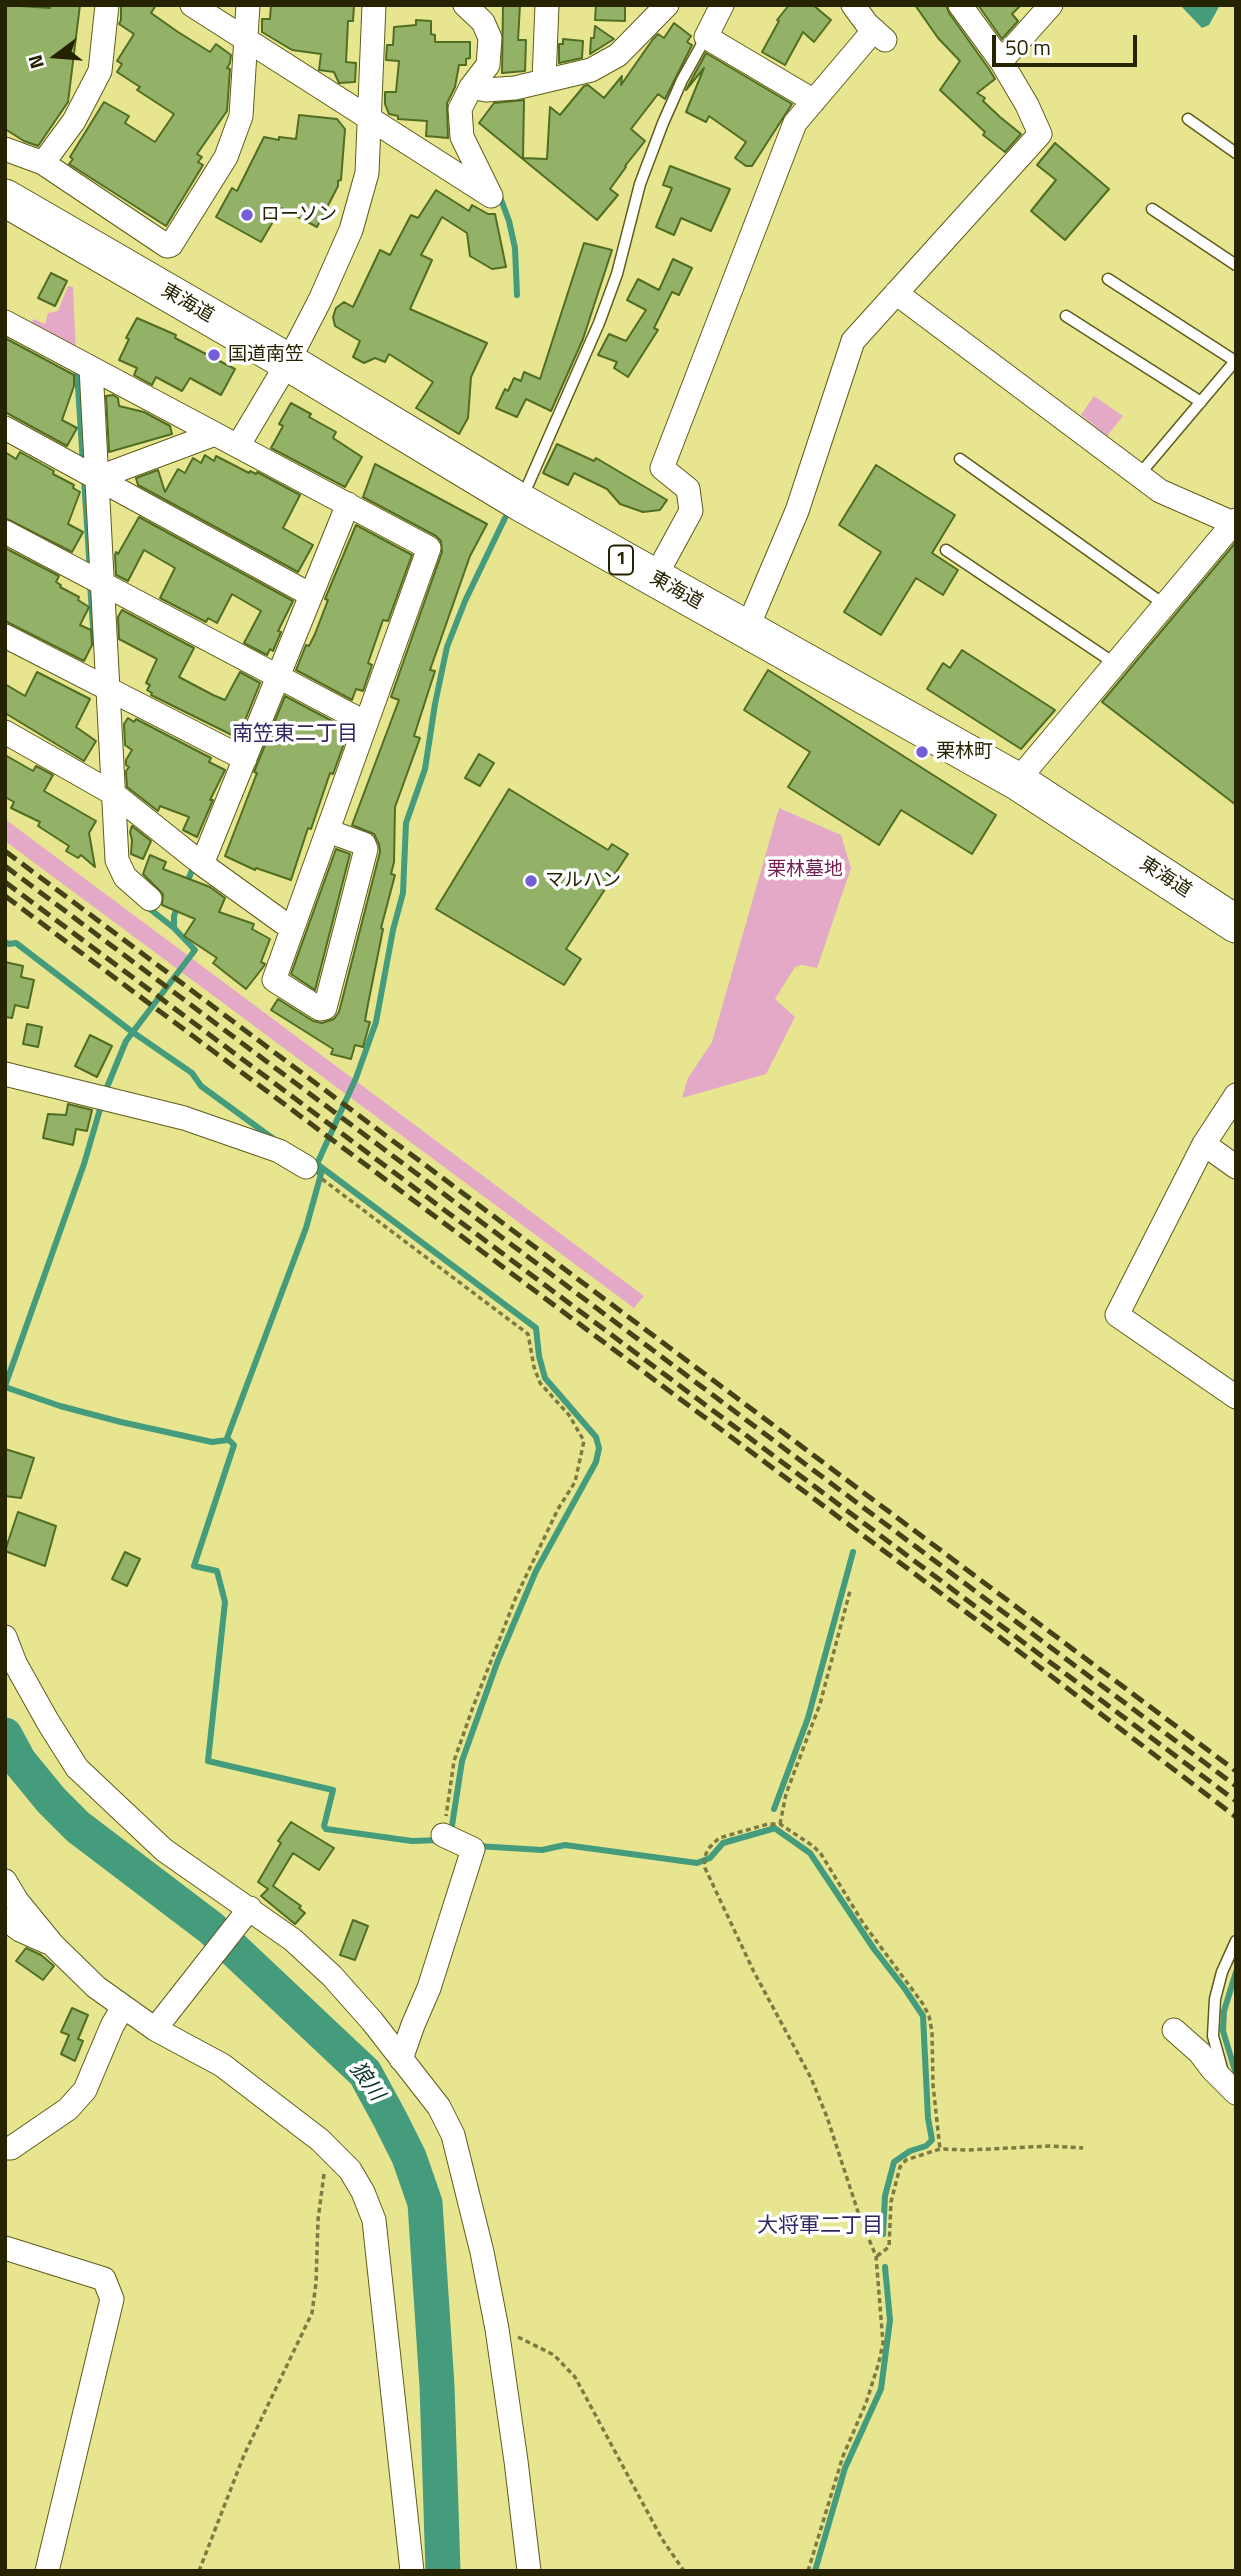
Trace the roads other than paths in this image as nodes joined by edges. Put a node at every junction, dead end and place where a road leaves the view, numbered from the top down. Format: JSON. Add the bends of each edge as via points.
{"nodes":[{"id":1,"x":107,"y":5,"type":"edge"},
{"id":2,"x":192,"y":5,"type":"edge"},
{"id":3,"x":248,"y":5,"type":"edge"},
{"id":4,"x":374,"y":5,"type":"edge"},
{"id":5,"x":465,"y":5,"type":"edge"},
{"id":6,"x":547,"y":5,"type":"edge"},
{"id":7,"x":667,"y":5,"type":"edge"},
{"id":8,"x":722,"y":5,"type":"edge"},
{"id":9,"x":853,"y":5,"type":"edge"},
{"id":10,"x":960,"y":5,"type":"edge"},
{"id":11,"x":1051,"y":5,"type":"edge"},
{"id":12,"x":706,"y":37,"type":"junction"},
{"id":13,"x":247,"y":40,"type":"junction"},
{"id":14,"x":1001,"y":61,"type":"junction"},
{"id":15,"x":544,"y":80,"type":"junction"},
{"id":16,"x":471,"y":87,"type":"junction"},
{"id":17,"x":814,"y":101,"type":"junction"},
{"id":18,"x":370,"y":118,"type":"junction"},
{"id":19,"x":1188,"y":120,"type":"dead end"},
{"id":20,"x":5,"y":149,"type":"edge"},
{"id":21,"x":1236,"y":153,"type":"edge"},
{"id":22,"x":43,"y":163,"type":"junction"},
{"id":23,"x":5,"y":198,"type":"edge"},
{"id":24,"x":1152,"y":209,"type":"dead end"},
{"id":25,"x":1236,"y":265,"type":"edge"},
{"id":26,"x":1108,"y":279,"type":"dead end"},
{"id":27,"x":896,"y":293,"type":"junction"},
{"id":28,"x":1066,"y":316,"type":"dead end"},
{"id":29,"x":5,"y":322,"type":"edge"},
{"id":30,"x":1235,"y":361,"type":"edge"},
{"id":31,"x":288,"y":362,"type":"junction"},
{"id":32,"x":91,"y":368,"type":"junction"},
{"id":33,"x":1201,"y":402,"type":"junction"},
{"id":34,"x":5,"y":428,"type":"edge"},
{"id":35,"x":215,"y":434,"type":"junction"},
{"id":36,"x":238,"y":446,"type":"junction"},
{"id":37,"x":960,"y":459,"type":"dead end"},
{"id":38,"x":1139,"y":475,"type":"junction"},
{"id":39,"x":97,"y":478,"type":"junction"},
{"id":40,"x":520,"y":502,"type":"junction"},
{"id":41,"x":348,"y":504,"type":"junction"},
{"id":42,"x":1234,"y":522,"type":"edge"},
{"id":43,"x":5,"y":532,"type":"edge"},
{"id":44,"x":946,"y":550,"type":"dead end"},
{"id":45,"x":654,"y":579,"type":"junction"},
{"id":46,"x":103,"y":583,"type":"junction"},
{"id":47,"x":311,"y":595,"type":"junction"},
{"id":48,"x":1166,"y":605,"type":"junction"},
{"id":49,"x":747,"y":629,"type":"junction"},
{"id":50,"x":5,"y":636,"type":"edge"},
{"id":51,"x":1114,"y":663,"type":"junction"},
{"id":52,"x":278,"y":677,"type":"junction"},
{"id":53,"x":108,"y":689,"type":"junction"},
{"id":54,"x":366,"y":723,"type":"junction"},
{"id":55,"x":5,"y":732,"type":"edge"},
{"id":56,"x":245,"y":759,"type":"junction"},
{"id":57,"x":1017,"y":781,"type":"junction"},
{"id":58,"x":114,"y":794,"type":"junction"},
{"id":59,"x":328,"y":831,"type":"junction"},
{"id":60,"x":202,"y":864,"type":"junction"},
{"id":61,"x":150,"y":899,"type":"dead end"},
{"id":62,"x":1236,"y":924,"type":"edge"},
{"id":63,"x":292,"y":929,"type":"junction"},
{"id":64,"x":5,"y":1074,"type":"edge"},
{"id":65,"x":1236,"y":1095,"type":"edge"},
{"id":66,"x":1204,"y":1144,"type":"junction"},
{"id":67,"x":306,"y":1167,"type":"road end"},
{"id":68,"x":1236,"y":1167,"type":"edge"},
{"id":69,"x":1236,"y":1397,"type":"edge"},
{"id":70,"x":5,"y":1637,"type":"edge"},
{"id":71,"x":443,"y":1835,"type":"road end"},
{"id":72,"x":5,"y":1881,"type":"edge"},
{"id":73,"x":250,"y":1909,"type":"junction"},
{"id":74,"x":5,"y":1919,"type":"edge"},
{"id":75,"x":1236,"y":1941,"type":"edge"},
{"id":76,"x":53,"y":1945,"type":"junction"},
{"id":77,"x":123,"y":2007,"type":"junction"},
{"id":78,"x":155,"y":2029,"type":"junction"},
{"id":79,"x":1174,"y":2030,"type":"dead end"},
{"id":80,"x":401,"y":2059,"type":"junction"},
{"id":81,"x":1236,"y":2093,"type":"edge"},
{"id":82,"x":5,"y":2148,"type":"edge"},
{"id":83,"x":5,"y":2248,"type":"edge"},
{"id":84,"x":47,"y":2571,"type":"edge"},
{"id":85,"x":412,"y":2571,"type":"edge"},
{"id":86,"x":529,"y":2571,"type":"edge"}],
"edges":[{"from":1,"to":22,"type":"street","via":[[100,71],[74,121]]},
{"from":2,"to":13,"type":"street"},
{"from":3,"to":13,"type":"street"},
{"from":4,"to":18,"type":"street"},
{"from":5,"to":16,"type":"street","via":[[483,22],[490,38],[488,65]]},
{"from":6,"to":15,"type":"street"},
{"from":7,"to":15,"type":"street","via":[[608,62]]},
{"from":8,"to":12,"type":"street"},
{"from":9,"to":17,"type":"street","via":[[880,35]]},
{"from":10,"to":14,"type":"street"},
{"from":11,"to":14,"type":"street"},
{"from":12,"to":17,"type":"street"},
{"from":12,"to":40,"type":"lane","via":[[663,123],[599,323]]},
{"from":13,"to":18,"type":"street"},
{"from":13,"to":22,"type":"street","via":[[241,116],[226,157],[171,245]]},
{"from":14,"to":27,"type":"street","via":[[1040,134]]},
{"from":15,"to":16,"type":"street","via":[[515,88]]},
{"from":16,"to":18,"type":"street","via":[[460,108],[462,137],[491,196]]},
{"from":17,"to":45,"type":"street","via":[[795,123],[662,468],[688,489],[691,511]]},
{"from":18,"to":31,"type":"street","via":[[367,173],[351,230]]},
{"from":19,"to":21,"type":"lane"},
{"from":20,"to":22,"type":"street"},
{"from":23,"to":31,"type":"highway","name":"東海道","number":"1"},
{"from":24,"to":25,"type":"lane"},
{"from":26,"to":30,"type":"lane"},
{"from":27,"to":38,"type":"street"},
{"from":27,"to":49,"type":"street","via":[[853,341],[797,512]]},
{"from":28,"to":33,"type":"lane"},
{"from":29,"to":32,"type":"street"},
{"from":30,"to":33,"type":"lane"},
{"from":31,"to":36,"type":"street"},
{"from":31,"to":40,"type":"highway","name":"東海道","number":"1"},
{"from":32,"to":35,"type":"street"},
{"from":32,"to":39,"type":"street"},
{"from":33,"to":38,"type":"lane"},
{"from":34,"to":39,"type":"street"},
{"from":35,"to":36,"type":"street"},
{"from":35,"to":39,"type":"street"},
{"from":36,"to":41,"type":"street"},
{"from":37,"to":48,"type":"lane"},
{"from":38,"to":42,"type":"street","via":[[1160,491]]},
{"from":39,"to":46,"type":"street"},
{"from":39,"to":47,"type":"street"},
{"from":40,"to":45,"type":"highway","name":"東海道","number":"1"},
{"from":41,"to":47,"type":"street"},
{"from":41,"to":54,"type":"street","via":[[429,548]]},
{"from":42,"to":48,"type":"street"},
{"from":43,"to":46,"type":"street"},
{"from":44,"to":51,"type":"lane"},
{"from":45,"to":49,"type":"highway","name":"東海道","number":"1"},
{"from":46,"to":52,"type":"street"},
{"from":46,"to":53,"type":"street"},
{"from":47,"to":52,"type":"street"},
{"from":48,"to":51,"type":"street"},
{"from":49,"to":57,"type":"highway","name":"東海道","number":"1"},
{"from":50,"to":53,"type":"street"},
{"from":51,"to":57,"type":"street"},
{"from":52,"to":54,"type":"street"},
{"from":52,"to":56,"type":"street"},
{"from":53,"to":56,"type":"street"},
{"from":53,"to":58,"type":"street"},
{"from":54,"to":59,"type":"street"},
{"from":55,"to":58,"type":"street"},
{"from":56,"to":60,"type":"street"},
{"from":57,"to":62,"type":"highway","name":"東海道","number":"1"},
{"from":58,"to":60,"type":"street"},
{"from":58,"to":61,"type":"street","via":[[120,869]]},
{"from":59,"to":63,"type":"street"},
{"from":59,"to":63,"type":"street","via":[[364,844],[366,849],[325,1009],[274,980]]},
{"from":60,"to":63,"type":"street"},
{"from":64,"to":67,"type":"street","via":[[184,1118],[279,1151]]},
{"from":65,"to":66,"type":"street"},
{"from":66,"to":68,"type":"street"},
{"from":66,"to":69,"type":"street","via":[[1117,1315]]},
{"from":70,"to":73,"type":"street","via":[[15,1663],[77,1768],[164,1850]]},
{"from":71,"to":80,"type":"street","via":[[473,1849]]},
{"from":72,"to":76,"type":"street"},
{"from":73,"to":78,"type":"street"},
{"from":73,"to":80,"type":"street","via":[[332,1976]]},
{"from":74,"to":76,"type":"street"},
{"from":75,"to":81,"type":"lane","via":[[1215,1999],[1213,2036],[1223,2072]]},
{"from":76,"to":77,"type":"street"},
{"from":77,"to":78,"type":"street"},
{"from":77,"to":82,"type":"street","via":[[85,2090],[68,2109]]},
{"from":78,"to":85,"type":"street","via":[[222,2065],[329,2150],[350,2170],[363,2192],[374,2220]]},
{"from":79,"to":81,"type":"street"},
{"from":80,"to":86,"type":"street","via":[[439,2108],[453,2135],[497,2329]]},
{"from":83,"to":84,"type":"street","via":[[104,2279],[112,2299]]}]}
